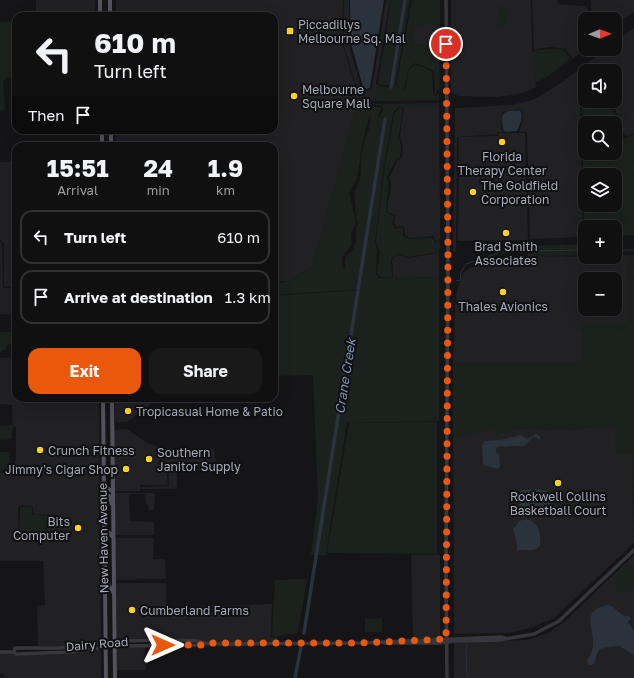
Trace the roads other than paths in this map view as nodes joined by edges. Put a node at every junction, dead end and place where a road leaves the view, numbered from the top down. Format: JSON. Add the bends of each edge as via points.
{"nodes":[{"id":1,"x":100,"y":0,"type":"edge"},
{"id":2,"x":110,"y":0,"type":"edge"},
{"id":3,"x":446,"y":0,"type":"edge"},
{"id":4,"x":100,"y":12,"type":"edge"},
{"id":5,"x":110,"y":12,"type":"edge"},
{"id":6,"x":102,"y":402,"type":"edge"},
{"id":7,"x":112,"y":402,"type":"edge"},
{"id":8,"x":103,"y":480,"type":"junction"},
{"id":9,"x":112,"y":491,"type":"junction"},
{"id":10,"x":103,"y":492,"type":"junction"},
{"id":11,"x":113,"y":506,"type":"junction"},
{"id":12,"x":104,"y":523,"type":"junction"},
{"id":13,"x":113,"y":537,"type":"junction"},
{"id":14,"x":634,"y":550,"type":"edge"},
{"id":15,"x":105,"y":582,"type":"junction"},
{"id":16,"x":114,"y":596,"type":"junction"},
{"id":17,"x":446,"y":641,"type":"junction"},
{"id":18,"x":105,"y":642,"type":"junction"},
{"id":19,"x":115,"y":643,"type":"junction"},
{"id":20,"x":105,"y":648,"type":"junction"},
{"id":21,"x":0,"y":652,"type":"edge"},
{"id":22,"x":14,"y":652,"type":"junction"},
{"id":23,"x":106,"y":678,"type":"edge"},
{"id":24,"x":115,"y":678,"type":"edge"},
{"id":25,"x":447,"y":678,"type":"edge"}],
"edges":[{"from":1,"to":4,"type":"main road"},
{"from":2,"to":5,"type":"main road"},
{"from":3,"to":17,"type":"street"},
{"from":6,"to":8,"type":"main road","name":"New Haven Avenue"},
{"from":7,"to":9,"type":"main road","name":"New Haven Avenue"},
{"from":8,"to":9,"type":"main road"},
{"from":8,"to":10,"type":"main road","name":"New Haven Avenue"},
{"from":9,"to":11,"type":"main road","name":"New Haven Avenue"},
{"from":10,"to":11,"type":"main road","via":[[109,496]]},
{"from":10,"to":12,"type":"main road","name":"New Haven Avenue"},
{"from":11,"to":13,"type":"main road","name":"New Haven Avenue"},
{"from":12,"to":13,"type":"main road"},
{"from":12,"to":15,"type":"main road","name":"New Haven Avenue"},
{"from":13,"to":16,"type":"main road","name":"New Haven Avenue"},
{"from":14,"to":17,"type":"street","name":"Dairy Road","via":[[560,622],[534,634],[520,637]]},
{"from":15,"to":16,"type":"main road","via":[[110,586]]},
{"from":15,"to":18,"type":"main road","name":"New Haven Avenue"},
{"from":16,"to":19,"type":"main road","name":"New Haven Avenue"},
{"from":17,"to":19,"type":"street","name":"Dairy Road","via":[[202,645]]},
{"from":17,"to":25,"type":"street"},
{"from":18,"to":19,"type":"street","name":"Dairy Road"},
{"from":18,"to":20,"type":"main road","name":"New Haven Avenue"},
{"from":18,"to":22,"type":"street","name":"Dairy Road","via":[[60,648],[15,648]]},
{"from":19,"to":20,"type":"street","name":"Dairy Road"},
{"from":19,"to":24,"type":"main road","name":"New Haven Avenue"},
{"from":20,"to":22,"type":"street","name":"Dairy Road","via":[[71,652]]},
{"from":20,"to":23,"type":"main road","name":"New Haven Avenue"},
{"from":21,"to":22,"type":"street","name":"Dairy Road"}]}
